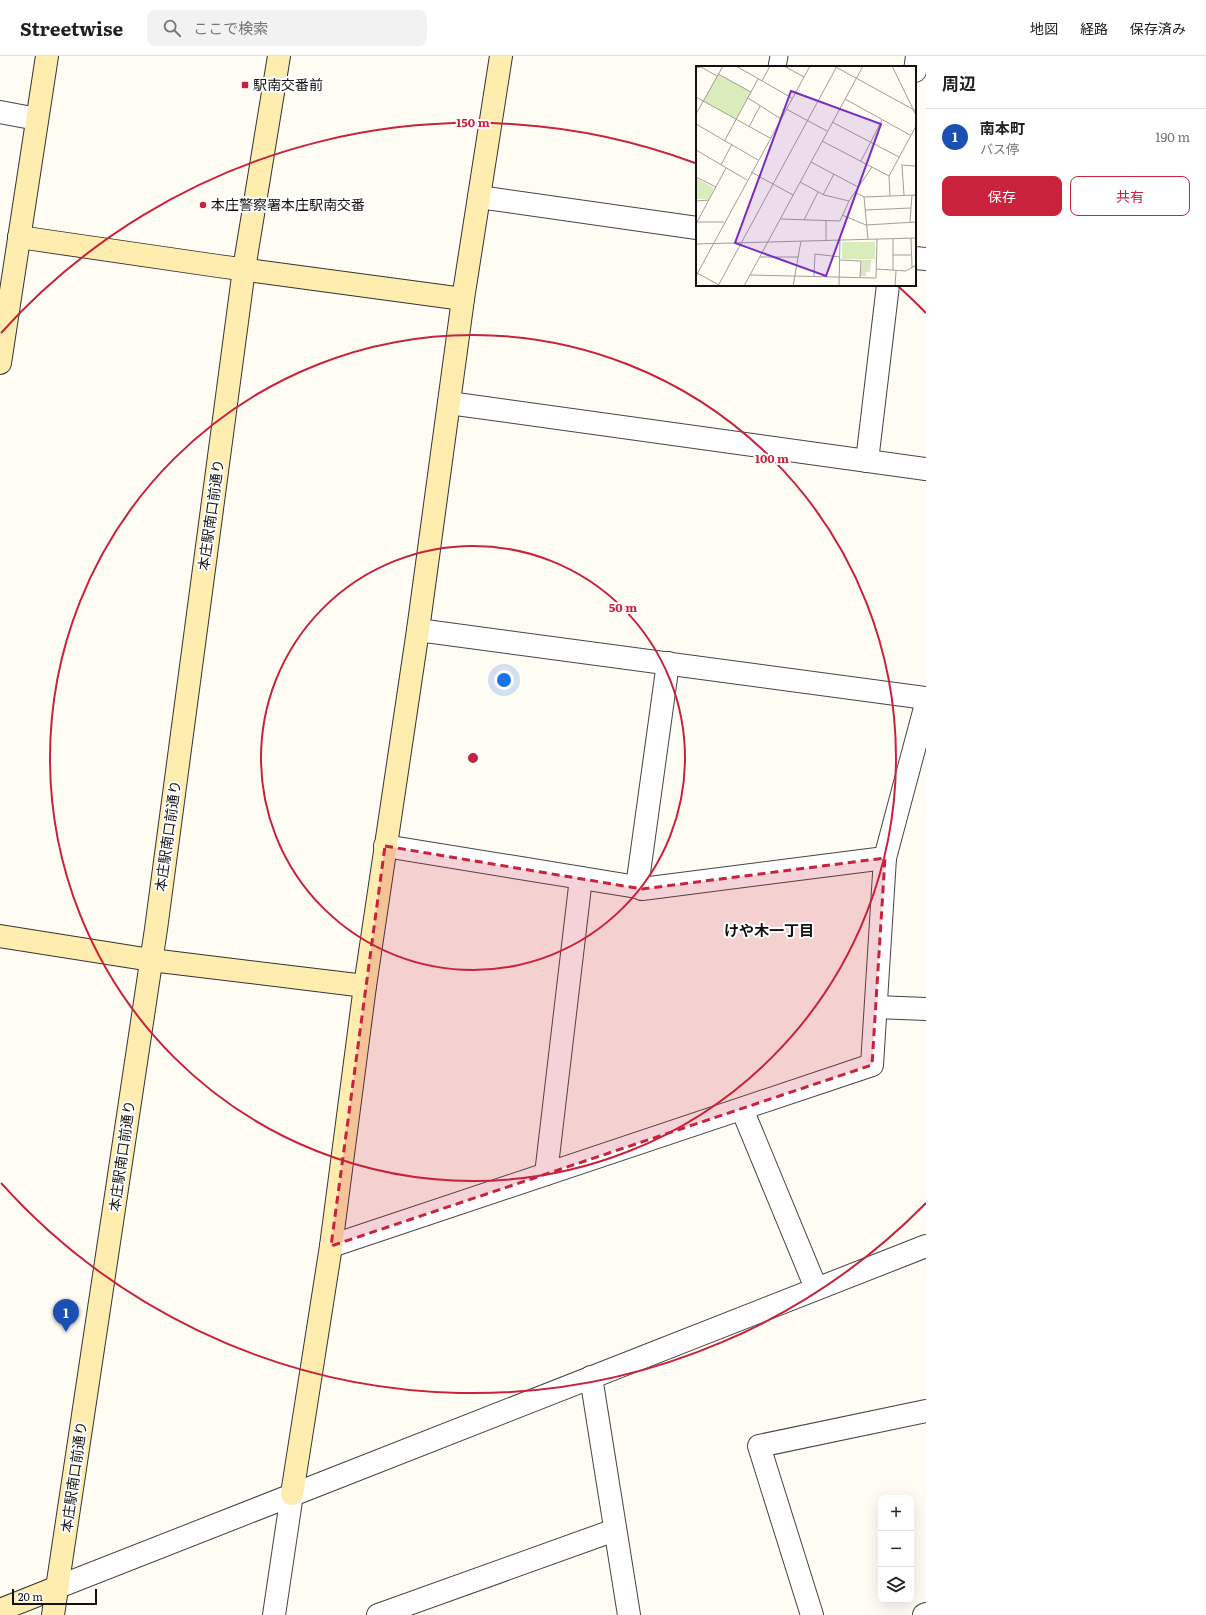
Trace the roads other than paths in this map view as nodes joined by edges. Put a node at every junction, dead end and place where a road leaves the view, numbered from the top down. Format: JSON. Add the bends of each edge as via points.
{"nodes":[{"id":1,"x":47,"y":56,"type":"edge"},
{"id":2,"x":279,"y":56,"type":"edge"},
{"id":3,"x":501,"y":56,"type":"edge"},
{"id":4,"x":779,"y":56,"type":"edge"},
{"id":5,"x":917,"y":56,"type":"edge"},
{"id":6,"x":777,"y":66,"type":"edge"},
{"id":7,"x":916,"y":66,"type":"edge"},
{"id":8,"x":0,"y":112,"type":"edge"},
{"id":9,"x":37,"y":119,"type":"junction"},
{"id":10,"x":479,"y":197,"type":"junction"},
{"id":11,"x":696,"y":228,"type":"edge"},
{"id":12,"x":20,"y":237,"type":"junction"},
{"id":13,"x":916,"y":258,"type":"edge"},
{"id":14,"x":926,"y":259,"type":"edge"},
{"id":15,"x":244,"y":270,"type":"junction"},
{"id":16,"x":888,"y":286,"type":"edge"},
{"id":17,"x":463,"y":299,"type":"junction"},
{"id":18,"x":2,"y":339,"type":"edge"},
{"id":19,"x":0,"y":363,"type":"edge"},
{"id":20,"x":449,"y":403,"type":"junction"},
{"id":21,"x":867,"y":461,"type":"junction"},
{"id":22,"x":926,"y":469,"type":"edge"},
{"id":23,"x":418,"y":630,"type":"junction"},
{"id":24,"x":668,"y":663,"type":"junction"},
{"id":25,"x":926,"y":698,"type":"edge"},
{"id":26,"x":926,"y":704,"type":"edge"},
{"id":27,"x":920,"y":754,"type":"edge"},
{"id":28,"x":385,"y":846,"type":"junction"},
{"id":29,"x":885,"y":858,"type":"junction"},
{"id":30,"x":581,"y":878,"type":"junction"},
{"id":31,"x":637,"y":887,"type":"junction"},
{"id":32,"x":0,"y":936,"type":"edge"},
{"id":33,"x":151,"y":960,"type":"junction"},
{"id":34,"x":365,"y":986,"type":"junction"},
{"id":35,"x":876,"y":1007,"type":"junction"},
{"id":36,"x":926,"y":1009,"type":"edge"},
{"id":37,"x":742,"y":1109,"type":"junction"},
{"id":38,"x":546,"y":1174,"type":"junction"},
{"id":39,"x":331,"y":1246,"type":"junction"},
{"id":40,"x":926,"y":1246,"type":"edge"},
{"id":41,"x":816,"y":1288,"type":"junction"},
{"id":42,"x":591,"y":1377,"type":"junction"},
{"id":43,"x":926,"y":1411,"type":"edge"},
{"id":44,"x":292,"y":1494,"type":"junction"},
{"id":45,"x":616,"y":1530,"type":"junction"},
{"id":46,"x":58,"y":1586,"type":"junction"},
{"id":47,"x":0,"y":1610,"type":"edge"},
{"id":48,"x":53,"y":1615,"type":"edge"},
{"id":49,"x":274,"y":1615,"type":"edge"},
{"id":50,"x":378,"y":1615,"type":"edge"},
{"id":51,"x":629,"y":1615,"type":"edge"},
{"id":52,"x":812,"y":1615,"type":"edge"}],
"edges":[{"from":1,"to":9,"type":"street"},
{"from":2,"to":15,"type":"street","name":"本庄駅南口前通り"},
{"from":3,"to":10,"type":"street"},
{"from":4,"to":6,"type":"lane"},
{"from":5,"to":7,"type":"street"},
{"from":8,"to":9,"type":"street"},
{"from":9,"to":12,"type":"street"},
{"from":10,"to":11,"type":"street"},
{"from":10,"to":17,"type":"street"},
{"from":12,"to":15,"type":"street"},
{"from":12,"to":18,"type":"street"},
{"from":13,"to":14,"type":"street"},
{"from":15,"to":17,"type":"street"},
{"from":15,"to":33,"type":"street","name":"本庄駅南口前通り"},
{"from":16,"to":21,"type":"street"},
{"from":17,"to":20,"type":"street"},
{"from":18,"to":19,"type":"street"},
{"from":20,"to":21,"type":"street"},
{"from":20,"to":23,"type":"street"},
{"from":21,"to":22,"type":"street"},
{"from":23,"to":24,"type":"street"},
{"from":23,"to":28,"type":"street"},
{"from":24,"to":25,"type":"street"},
{"from":24,"to":31,"type":"street"},
{"from":26,"to":27,"type":"street"},
{"from":27,"to":29,"type":"street"},
{"from":28,"to":30,"type":"street"},
{"from":28,"to":34,"type":"street"},
{"from":29,"to":31,"type":"street","via":[[642,889]]},
{"from":29,"to":35,"type":"street"},
{"from":30,"to":31,"type":"street"},
{"from":30,"to":38,"type":"street"},
{"from":32,"to":33,"type":"street"},
{"from":33,"to":34,"type":"street"},
{"from":33,"to":46,"type":"street","name":"本庄駅南口前通り"},
{"from":34,"to":39,"type":"street"},
{"from":35,"to":36,"type":"street"},
{"from":35,"to":37,"type":"street","via":[[872,1065]]},
{"from":37,"to":38,"type":"street"},
{"from":37,"to":41,"type":"street"},
{"from":38,"to":39,"type":"street"},
{"from":39,"to":44,"type":"street"},
{"from":40,"to":41,"type":"street"},
{"from":41,"to":42,"type":"street"},
{"from":42,"to":44,"type":"street"},
{"from":42,"to":45,"type":"street"},
{"from":43,"to":52,"type":"street","via":[[759,1446]]},
{"from":44,"to":46,"type":"street"},
{"from":44,"to":49,"type":"street"},
{"from":45,"to":50,"type":"street"},
{"from":45,"to":51,"type":"street"},
{"from":46,"to":47,"type":"street"},
{"from":46,"to":48,"type":"street","name":"本庄駅南口前通り"}]}
